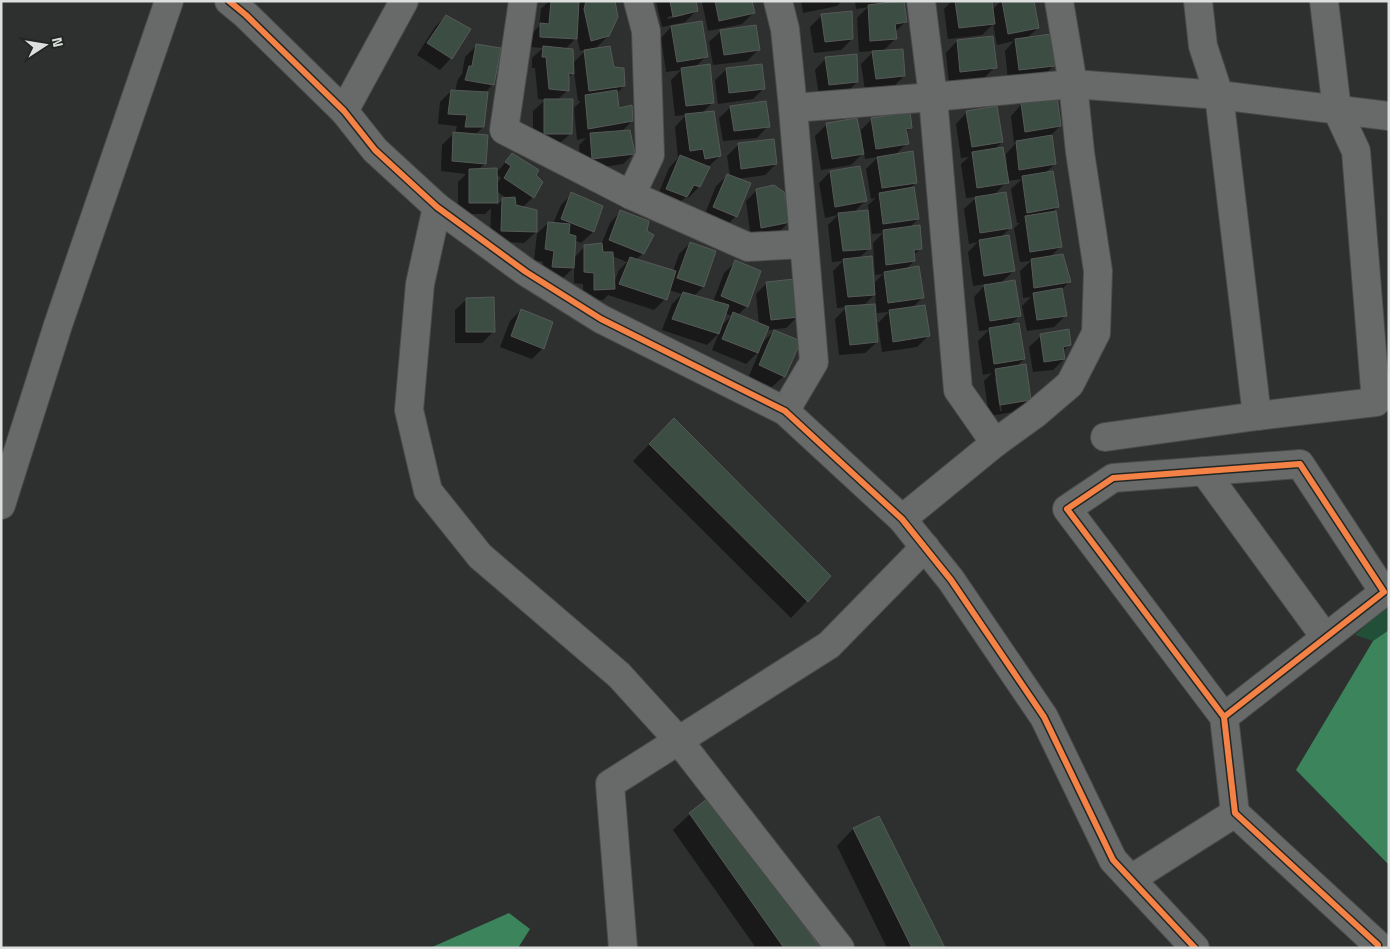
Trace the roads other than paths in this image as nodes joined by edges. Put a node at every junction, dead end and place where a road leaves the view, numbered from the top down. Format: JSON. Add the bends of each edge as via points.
{"nodes":[{"id":1,"x":168,"y":1,"type":"edge"},
{"id":2,"x":229,"y":1,"type":"edge"},
{"id":3,"x":404,"y":1,"type":"edge"},
{"id":4,"x":523,"y":1,"type":"edge"},
{"id":5,"x":638,"y":1,"type":"edge"},
{"id":6,"x":778,"y":1,"type":"edge"},
{"id":7,"x":921,"y":1,"type":"edge"},
{"id":8,"x":1059,"y":1,"type":"edge"},
{"id":9,"x":1198,"y":1,"type":"edge"},
{"id":10,"x":1324,"y":1,"type":"edge"},
{"id":11,"x":1073,"y":84,"type":"junction"},
{"id":12,"x":1219,"y":95,"type":"junction"},
{"id":13,"x":933,"y":97,"type":"junction"},
{"id":14,"x":793,"y":108,"type":"junction"},
{"id":15,"x":1336,"y":110,"type":"junction"},
{"id":16,"x":344,"y":111,"type":"junction"},
{"id":17,"x":1389,"y":116,"type":"edge"},
{"id":18,"x":631,"y":195,"type":"junction"},
{"id":19,"x":437,"y":207,"type":"junction"},
{"id":20,"x":803,"y":244,"type":"junction"},
{"id":21,"x":785,"y":411,"type":"junction"},
{"id":22,"x":1257,"y":416,"type":"junction"},
{"id":23,"x":1105,"y":437,"type":"dead end"},
{"id":24,"x":995,"y":443,"type":"junction"},
{"id":25,"x":1204,"y":471,"type":"junction"},
{"id":26,"x":1,"y":505,"type":"edge"},
{"id":27,"x":902,"y":519,"type":"junction"},
{"id":28,"x":925,"y":547,"type":"junction"},
{"id":29,"x":1325,"y":637,"type":"junction"},
{"id":30,"x":1224,"y":717,"type":"junction"},
{"id":31,"x":679,"y":741,"type":"junction"},
{"id":32,"x":1234,"y":813,"type":"junction"},
{"id":33,"x":1131,"y":879,"type":"junction"},
{"id":34,"x":623,"y":948,"type":"edge"},
{"id":35,"x":840,"y":948,"type":"edge"},
{"id":36,"x":1195,"y":948,"type":"edge"},
{"id":37,"x":1378,"y":948,"type":"edge"}],
"edges":[{"from":1,"to":26,"type":"street"},
{"from":2,"to":16,"type":"street"},
{"from":3,"to":16,"type":"street"},
{"from":4,"to":18,"type":"street","via":[[504,130]]},
{"from":5,"to":18,"type":"street","via":[[646,32],[650,155]]},
{"from":6,"to":14,"type":"street","via":[[785,29]]},
{"from":7,"to":13,"type":"street"},
{"from":8,"to":11,"type":"street"},
{"from":9,"to":12,"type":"street","via":[[1203,46]]},
{"from":10,"to":15,"type":"street"},
{"from":11,"to":12,"type":"street"},
{"from":11,"to":13,"type":"street"},
{"from":11,"to":24,"type":"street","via":[[1098,272],[1096,332],[1070,384]]},
{"from":12,"to":15,"type":"street"},
{"from":12,"to":22,"type":"street"},
{"from":13,"to":14,"type":"street"},
{"from":13,"to":24,"type":"street","via":[[958,390]]},
{"from":14,"to":20,"type":"street"},
{"from":15,"to":17,"type":"street"},
{"from":15,"to":22,"type":"street","via":[[1356,151],[1376,402]]},
{"from":16,"to":19,"type":"street","via":[[375,150]]},
{"from":18,"to":20,"type":"street","via":[[748,247]]},
{"from":19,"to":21,"type":"street","via":[[526,272],[601,319]]},
{"from":19,"to":31,"type":"street","via":[[420,284],[409,410],[428,491],[480,556],[619,675]]},
{"from":20,"to":21,"type":"street","via":[[814,362]]},
{"from":21,"to":27,"type":"street"},
{"from":22,"to":23,"type":"street"},
{"from":24,"to":27,"type":"street"},
{"from":25,"to":29,"type":"street"},
{"from":25,"to":29,"type":"street","via":[[1300,464],[1384,592]]},
{"from":25,"to":30,"type":"street","via":[[1113,478],[1067,509]]},
{"from":27,"to":28,"type":"street"},
{"from":28,"to":31,"type":"street","via":[[829,644]]},
{"from":28,"to":33,"type":"street","via":[[1044,717],[1113,860]]},
{"from":29,"to":30,"type":"street"},
{"from":30,"to":32,"type":"street"},
{"from":31,"to":34,"type":"street","via":[[610,784]]},
{"from":31,"to":35,"type":"street"},
{"from":32,"to":33,"type":"street"},
{"from":32,"to":37,"type":"street"},
{"from":33,"to":36,"type":"street"}]}
